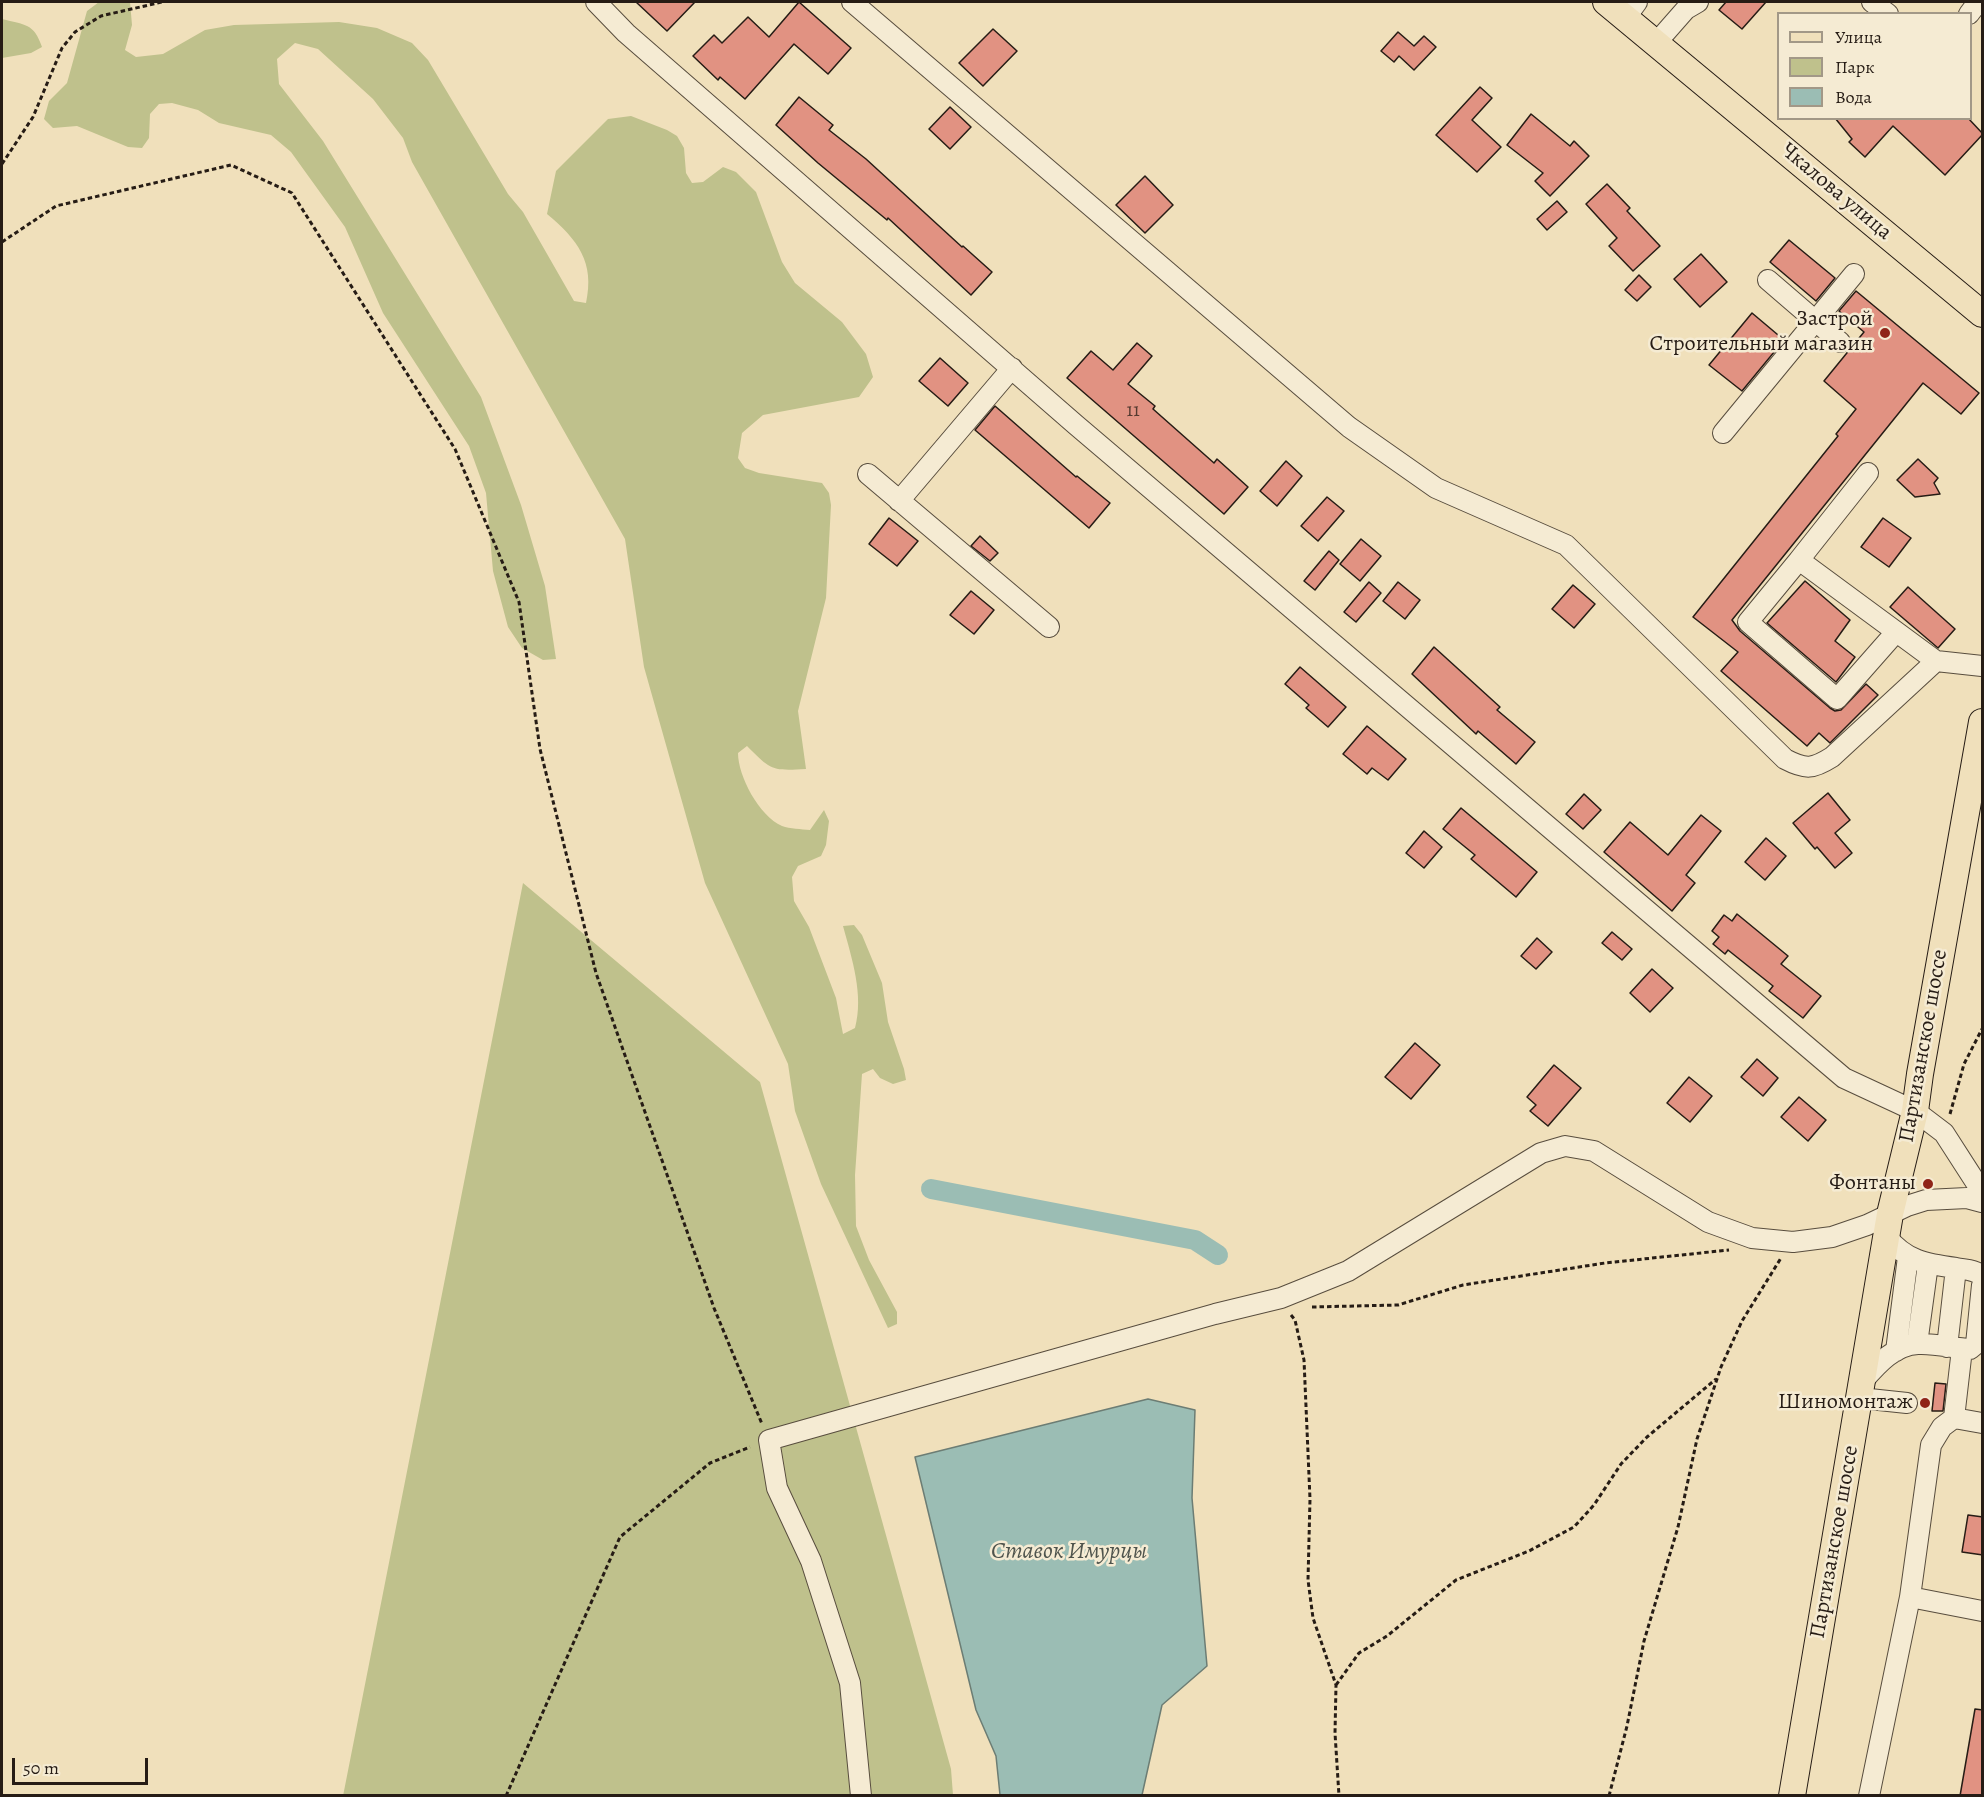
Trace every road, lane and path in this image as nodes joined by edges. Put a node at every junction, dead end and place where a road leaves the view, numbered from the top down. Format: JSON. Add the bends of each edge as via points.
{"nodes":[{"id":1,"x":162,"y":2,"type":"edge"},
{"id":2,"x":596,"y":2,"type":"edge"},
{"id":3,"x":852,"y":2,"type":"edge"},
{"id":4,"x":1698,"y":2,"type":"edge"},
{"id":5,"x":1872,"y":2,"type":"edge"},
{"id":6,"x":1623,"y":7,"type":"edge"},
{"id":7,"x":1885,"y":12,"type":"edge"},
{"id":8,"x":1657,"y":42,"type":"junction"},
{"id":9,"x":2,"y":164,"type":"edge"},
{"id":10,"x":2,"y":242,"type":"edge"},
{"id":11,"x":1854,"y":274,"type":"dead end"},
{"id":12,"x":1768,"y":280,"type":"dead end"},
{"id":13,"x":1983,"y":314,"type":"edge"},
{"id":14,"x":1840,"y":342,"type":"dead end"},
{"id":15,"x":1012,"y":369,"type":"junction"},
{"id":16,"x":1724,"y":433,"type":"dead end"},
{"id":17,"x":1868,"y":473,"type":"dead end"},
{"id":18,"x":868,"y":474,"type":"dead end"},
{"id":19,"x":899,"y":501,"type":"junction"},
{"id":20,"x":1799,"y":560,"type":"junction"},
{"id":21,"x":1048,"y":627,"type":"dead end"},
{"id":22,"x":1896,"y":632,"type":"junction"},
{"id":23,"x":1936,"y":661,"type":"junction"},
{"id":24,"x":1983,"y":666,"type":"edge"},
{"id":25,"x":1983,"y":722,"type":"edge"},
{"id":26,"x":1983,"y":1029,"type":"edge"},
{"id":27,"x":1915,"y":1111,"type":"junction"},
{"id":28,"x":1944,"y":1133,"type":"junction"},
{"id":29,"x":1983,"y":1192,"type":"edge"},
{"id":30,"x":1983,"y":1202,"type":"edge"},
{"id":31,"x":1888,"y":1225,"type":"junction"},
{"id":32,"x":1793,"y":1242,"type":"junction"},
{"id":33,"x":1736,"y":1249,"type":"dead end"},
{"id":34,"x":1908,"y":1257,"type":"junction"},
{"id":35,"x":1928,"y":1264,"type":"junction"},
{"id":36,"x":1956,"y":1268,"type":"junction"},
{"id":37,"x":1983,"y":1276,"type":"edge"},
{"id":38,"x":1983,"y":1285,"type":"edge"},
{"id":39,"x":1281,"y":1298,"type":"junction"},
{"id":40,"x":1917,"y":1344,"type":"junction"},
{"id":41,"x":1954,"y":1348,"type":"junction"},
{"id":42,"x":1896,"y":1351,"type":"junction"},
{"id":43,"x":1717,"y":1378,"type":"junction"},
{"id":44,"x":1861,"y":1390,"type":"junction"},
{"id":45,"x":1907,"y":1403,"type":"dead end"},
{"id":46,"x":1954,"y":1418,"type":"junction"},
{"id":47,"x":1983,"y":1423,"type":"edge"},
{"id":48,"x":769,"y":1440,"type":"junction"},
{"id":49,"x":1910,"y":1597,"type":"junction"},
{"id":50,"x":1983,"y":1611,"type":"edge"},
{"id":51,"x":1336,"y":1685,"type":"junction"},
{"id":52,"x":506,"y":1796,"type":"edge"},
{"id":53,"x":861,"y":1796,"type":"edge"},
{"id":54,"x":1339,"y":1796,"type":"edge"},
{"id":55,"x":1609,"y":1796,"type":"edge"},
{"id":56,"x":1792,"y":1796,"type":"edge"},
{"id":57,"x":1869,"y":1796,"type":"edge"}],
"edges":[{"from":1,"to":9,"type":"path","via":[[101,16],[75,32],[62,48],[33,117]]},
{"from":2,"to":15,"type":"street","via":[[635,41]]},
{"from":3,"to":23,"type":"street","via":[[1349,427],[1436,488],[1566,544],[1785,759],[1799,767],[1816,767],[1832,757]]},
{"from":4,"to":8,"type":"street","via":[[1686,9]]},
{"from":5,"to":7,"type":"street"},
{"from":6,"to":8,"type":"main road","name":"Чкалова улица"},
{"from":8,"to":13,"type":"main road","name":"Чкалова улица"},
{"from":10,"to":48,"type":"path","via":[[56,206],[231,165],[292,193],[455,449],[519,602],[540,749],[596,974],[714,1308]]},
{"from":11,"to":16,"type":"street"},
{"from":12,"to":14,"type":"street"},
{"from":15,"to":19,"type":"street"},
{"from":15,"to":27,"type":"street","via":[[1844,1078]]},
{"from":17,"to":20,"type":"street"},
{"from":18,"to":19,"type":"street"},
{"from":19,"to":21,"type":"street"},
{"from":20,"to":22,"type":"street"},
{"from":20,"to":22,"type":"street","via":[[1748,622],[1837,699]]},
{"from":22,"to":23,"type":"street"},
{"from":23,"to":24,"type":"street"},
{"from":25,"to":27,"type":"main road","name":"Партизанское шоссе"},
{"from":26,"to":28,"type":"path","via":[[1964,1064]]},
{"from":27,"to":28,"type":"street"},
{"from":27,"to":31,"type":"main road","name":"Партизанское шоссе"},
{"from":28,"to":29,"type":"street"},
{"from":30,"to":31,"type":"street","via":[[1967,1198],[1926,1200],[1907,1206]]},
{"from":31,"to":32,"type":"street","via":[[1867,1225],[1832,1237]]},
{"from":31,"to":34,"type":"street","via":[[1895,1247]]},
{"from":31,"to":44,"type":"main road","name":"Партизанское шоссе"},
{"from":32,"to":39,"type":"street","via":[[1752,1238],[1708,1222],[1594,1151],[1565,1146],[1541,1153],[1348,1271]]},
{"from":32,"to":43,"type":"path","via":[[1742,1321]]},
{"from":33,"to":39,"type":"path","via":[[1605,1263],[1463,1285],[1398,1305],[1308,1307]]},
{"from":34,"to":35,"type":"street"},
{"from":34,"to":42,"type":"street"},
{"from":35,"to":36,"type":"street"},
{"from":35,"to":40,"type":"street"},
{"from":36,"to":37,"type":"street"},
{"from":36,"to":41,"type":"street"},
{"from":38,"to":41,"type":"street","via":[[1976,1344],[1970,1349]]},
{"from":39,"to":48,"type":"street"},
{"from":39,"to":51,"type":"path","via":[[1295,1320],[1304,1360],[1310,1499],[1308,1580],[1313,1618]]},
{"from":40,"to":41,"type":"street"},
{"from":40,"to":42,"type":"street"},
{"from":41,"to":46,"type":"street"},
{"from":42,"to":44,"type":"street","via":[[1877,1365]]},
{"from":43,"to":51,"type":"path","via":[[1621,1464],[1574,1527],[1529,1551],[1456,1580],[1388,1636],[1359,1653]]},
{"from":43,"to":55,"type":"path","via":[[1644,1641]]},
{"from":44,"to":45,"type":"street"},
{"from":44,"to":56,"type":"main road","name":"Партизанское шоссе"},
{"from":46,"to":47,"type":"street"},
{"from":46,"to":49,"type":"street","via":[[1942,1427],[1931,1444]]},
{"from":48,"to":52,"type":"path","via":[[710,1463],[620,1537]]},
{"from":48,"to":53,"type":"street","via":[[777,1488],[810,1561],[850,1683]]},
{"from":49,"to":50,"type":"street"},
{"from":49,"to":57,"type":"street"},
{"from":51,"to":54,"type":"path"}]}
